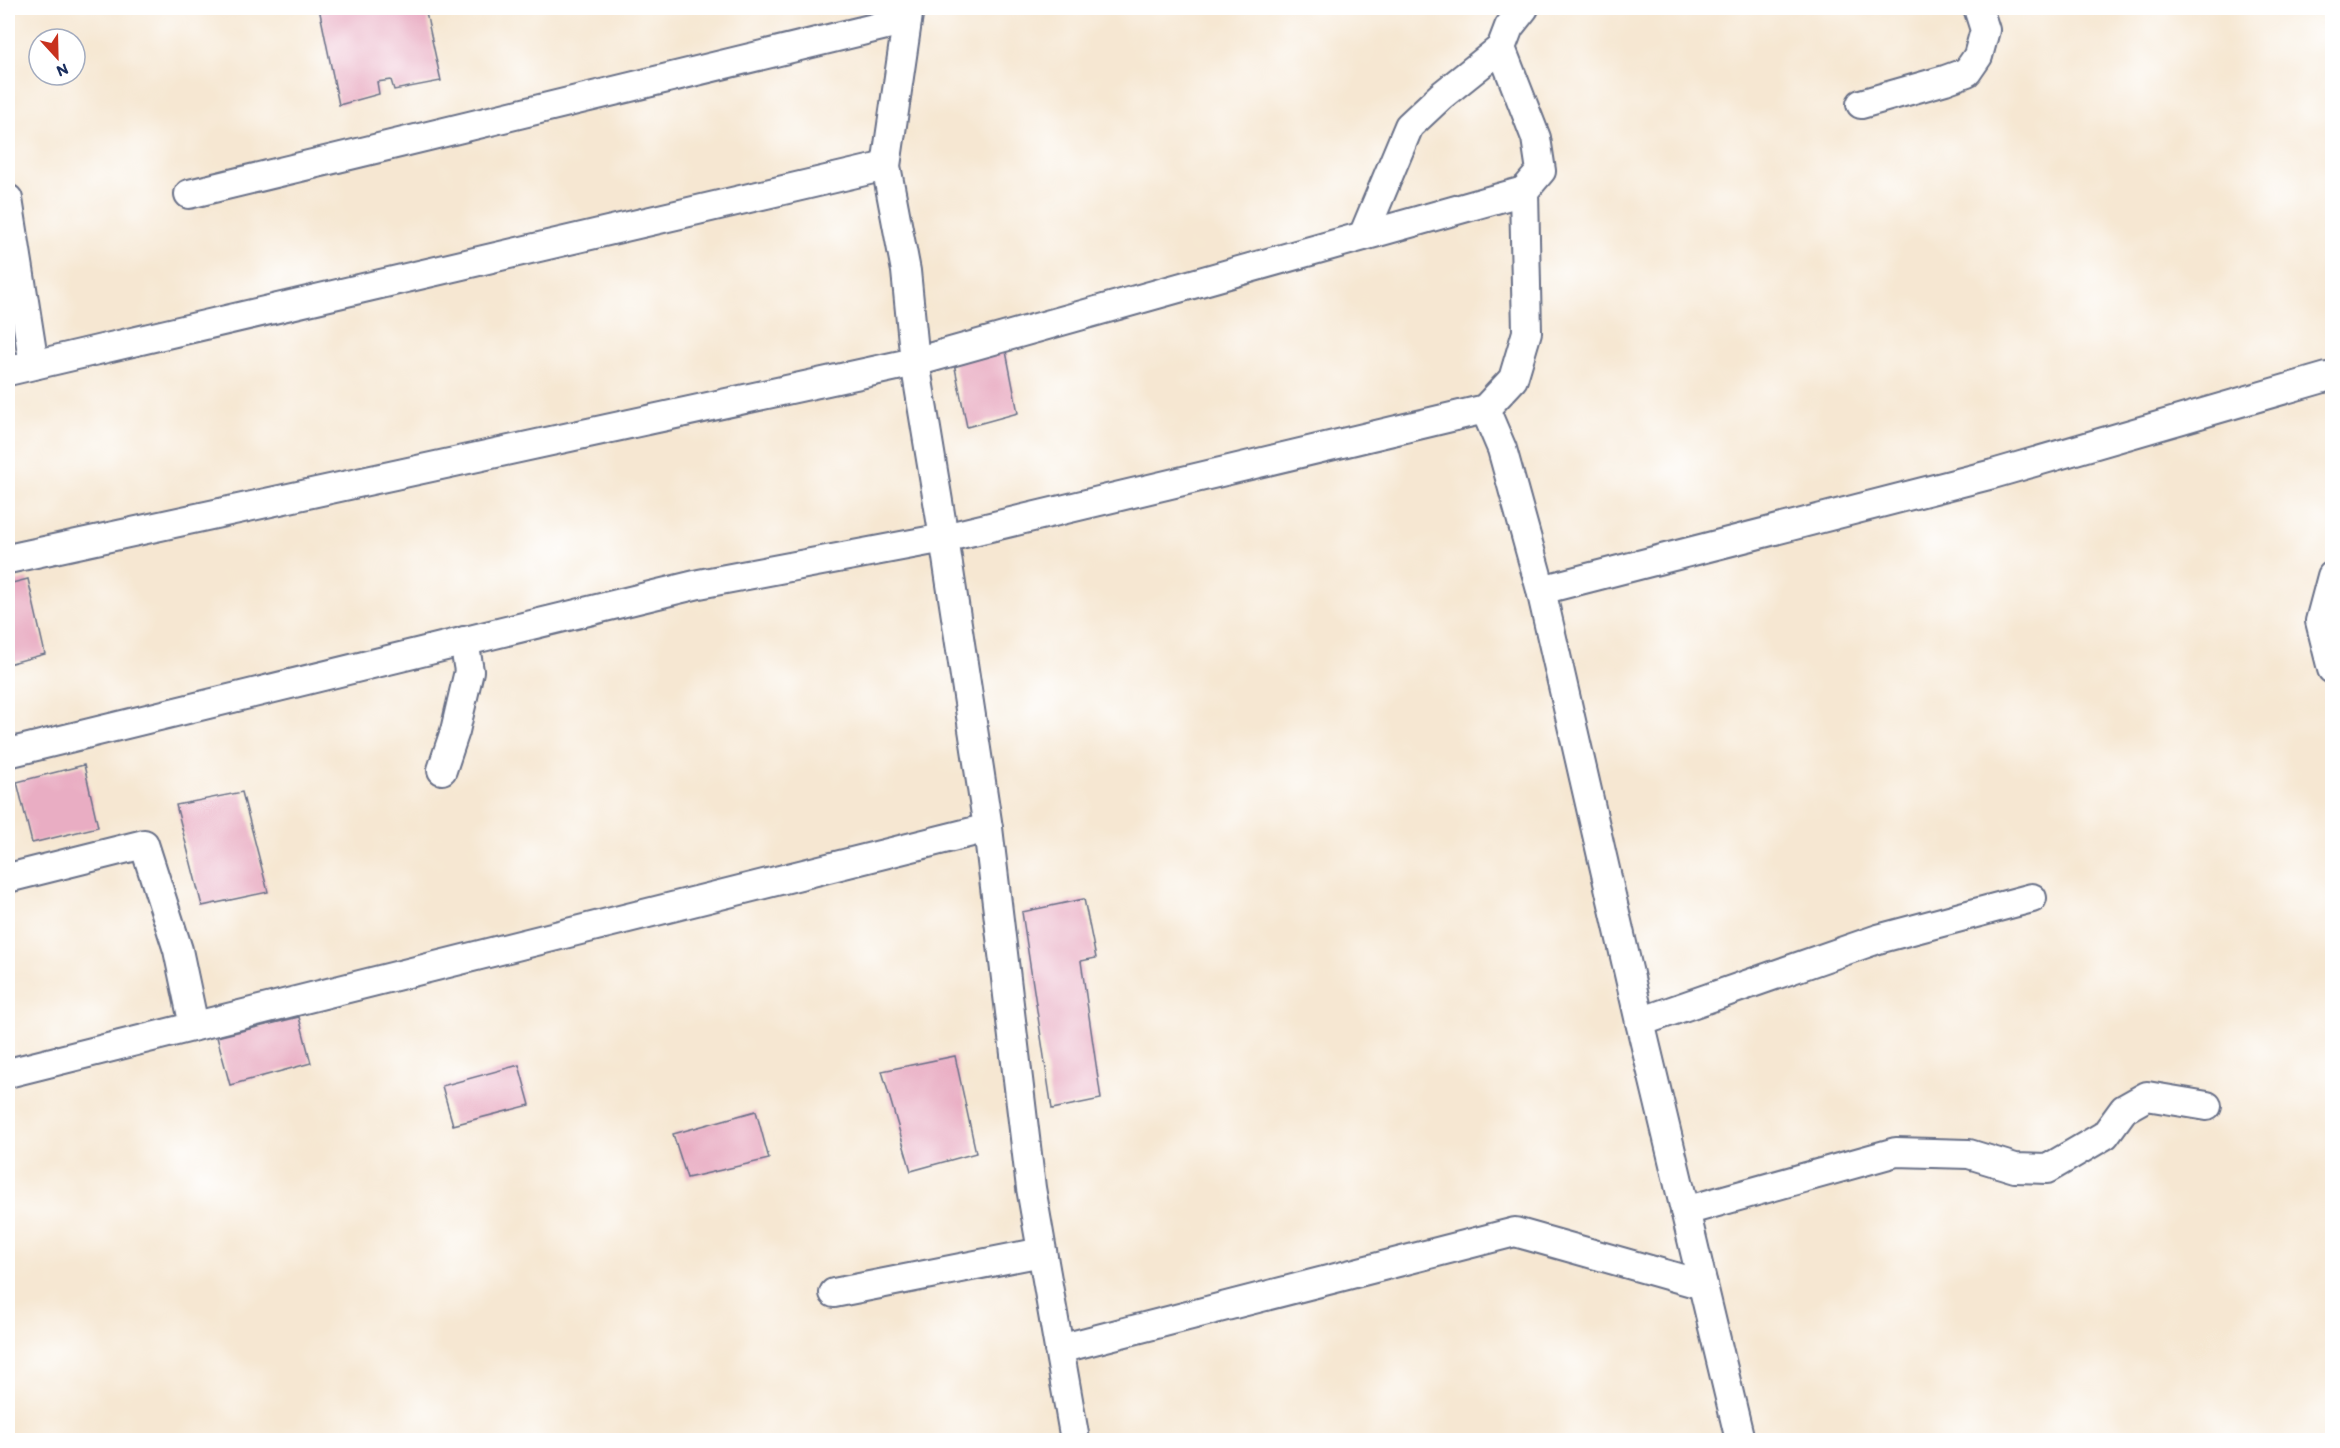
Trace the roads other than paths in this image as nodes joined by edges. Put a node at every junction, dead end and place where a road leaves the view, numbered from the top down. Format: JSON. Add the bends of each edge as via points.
{"nodes":[{"id":1,"x":1524,"y":8,"type":"edge"},
{"id":2,"x":1978,"y":8,"type":"edge"},
{"id":3,"x":908,"y":14,"type":"edge"},
{"id":4,"x":1501,"y":48,"type":"junction"},
{"id":5,"x":1861,"y":104,"type":"dead end"},
{"id":6,"x":886,"y":166,"type":"junction"},
{"id":7,"x":1524,"y":191,"type":"junction"},
{"id":8,"x":189,"y":194,"type":"dead end"},
{"id":9,"x":8,"y":199,"type":"edge"},
{"id":10,"x":1363,"y":236,"type":"junction"},
{"id":11,"x":915,"y":362,"type":"junction"},
{"id":12,"x":21,"y":368,"type":"edge"},
{"id":13,"x":2332,"y":377,"type":"edge"},
{"id":14,"x":1485,"y":409,"type":"junction"},
{"id":15,"x":945,"y":538,"type":"junction"},
{"id":16,"x":8,"y":559,"type":"edge"},
{"id":17,"x":2332,"y":576,"type":"edge"},
{"id":18,"x":1542,"y":590,"type":"junction"},
{"id":19,"x":464,"y":641,"type":"junction"},
{"id":20,"x":2332,"y":669,"type":"edge"},
{"id":21,"x":8,"y":753,"type":"edge"},
{"id":22,"x":442,"y":770,"type":"dead end"},
{"id":23,"x":988,"y":828,"type":"junction"},
{"id":24,"x":8,"y":878,"type":"edge"},
{"id":25,"x":2032,"y":898,"type":"dead end"},
{"id":26,"x":1640,"y":1022,"type":"junction"},
{"id":27,"x":194,"y":1026,"type":"junction"},
{"id":28,"x":8,"y":1072,"type":"edge"},
{"id":29,"x":2207,"y":1106,"type":"dead end"},
{"id":30,"x":1685,"y":1211,"type":"junction"},
{"id":31,"x":1042,"y":1252,"type":"junction"},
{"id":32,"x":1703,"y":1285,"type":"junction"},
{"id":33,"x":834,"y":1293,"type":"dead end"},
{"id":34,"x":1059,"y":1349,"type":"junction"},
{"id":35,"x":1075,"y":1440,"type":"edge"},
{"id":36,"x":1740,"y":1440,"type":"edge"}],
"edges":[{"from":1,"to":4,"type":"street","via":[[1509,27]]},
{"from":2,"to":5,"type":"street","via":[[1985,30],[1978,56],[1967,72]]},
{"from":3,"to":6,"type":"street"},
{"from":3,"to":8,"type":"street"},
{"from":4,"to":7,"type":"street","via":[[1536,138],[1541,171]]},
{"from":4,"to":10,"type":"street","via":[[1409,126]]},
{"from":6,"to":11,"type":"street","via":[[906,271]]},
{"from":6,"to":12,"type":"street"},
{"from":7,"to":10,"type":"street"},
{"from":7,"to":14,"type":"street","via":[[1527,332],[1513,379]]},
{"from":9,"to":12,"type":"street"},
{"from":10,"to":11,"type":"street"},
{"from":11,"to":15,"type":"street"},
{"from":11,"to":16,"type":"street"},
{"from":13,"to":18,"type":"street","via":[[1993,474]]},
{"from":14,"to":15,"type":"street"},
{"from":14,"to":18,"type":"street","via":[[1502,449]]},
{"from":15,"to":19,"type":"street","via":[[699,584]]},
{"from":15,"to":23,"type":"street"},
{"from":17,"to":20,"type":"street","via":[[2319,621]]},
{"from":18,"to":26,"type":"street"},
{"from":19,"to":21,"type":"street"},
{"from":19,"to":22,"type":"street","via":[[469,671]]},
{"from":23,"to":27,"type":"street"},
{"from":23,"to":31,"type":"street"},
{"from":24,"to":27,"type":"street","via":[[144,844],[178,950]]},
{"from":25,"to":26,"type":"street","via":[[1878,939]]},
{"from":26,"to":30,"type":"street"},
{"from":27,"to":28,"type":"street"},
{"from":29,"to":30,"type":"street","via":[[2147,1096],[2124,1109],[2105,1135],[2048,1169],[2014,1168],[1969,1154],[1896,1152]]},
{"from":30,"to":32,"type":"street"},
{"from":31,"to":33,"type":"street"},
{"from":31,"to":34,"type":"street"},
{"from":32,"to":34,"type":"street","via":[[1515,1232]]},
{"from":32,"to":36,"type":"street"},
{"from":34,"to":35,"type":"street"}]}
